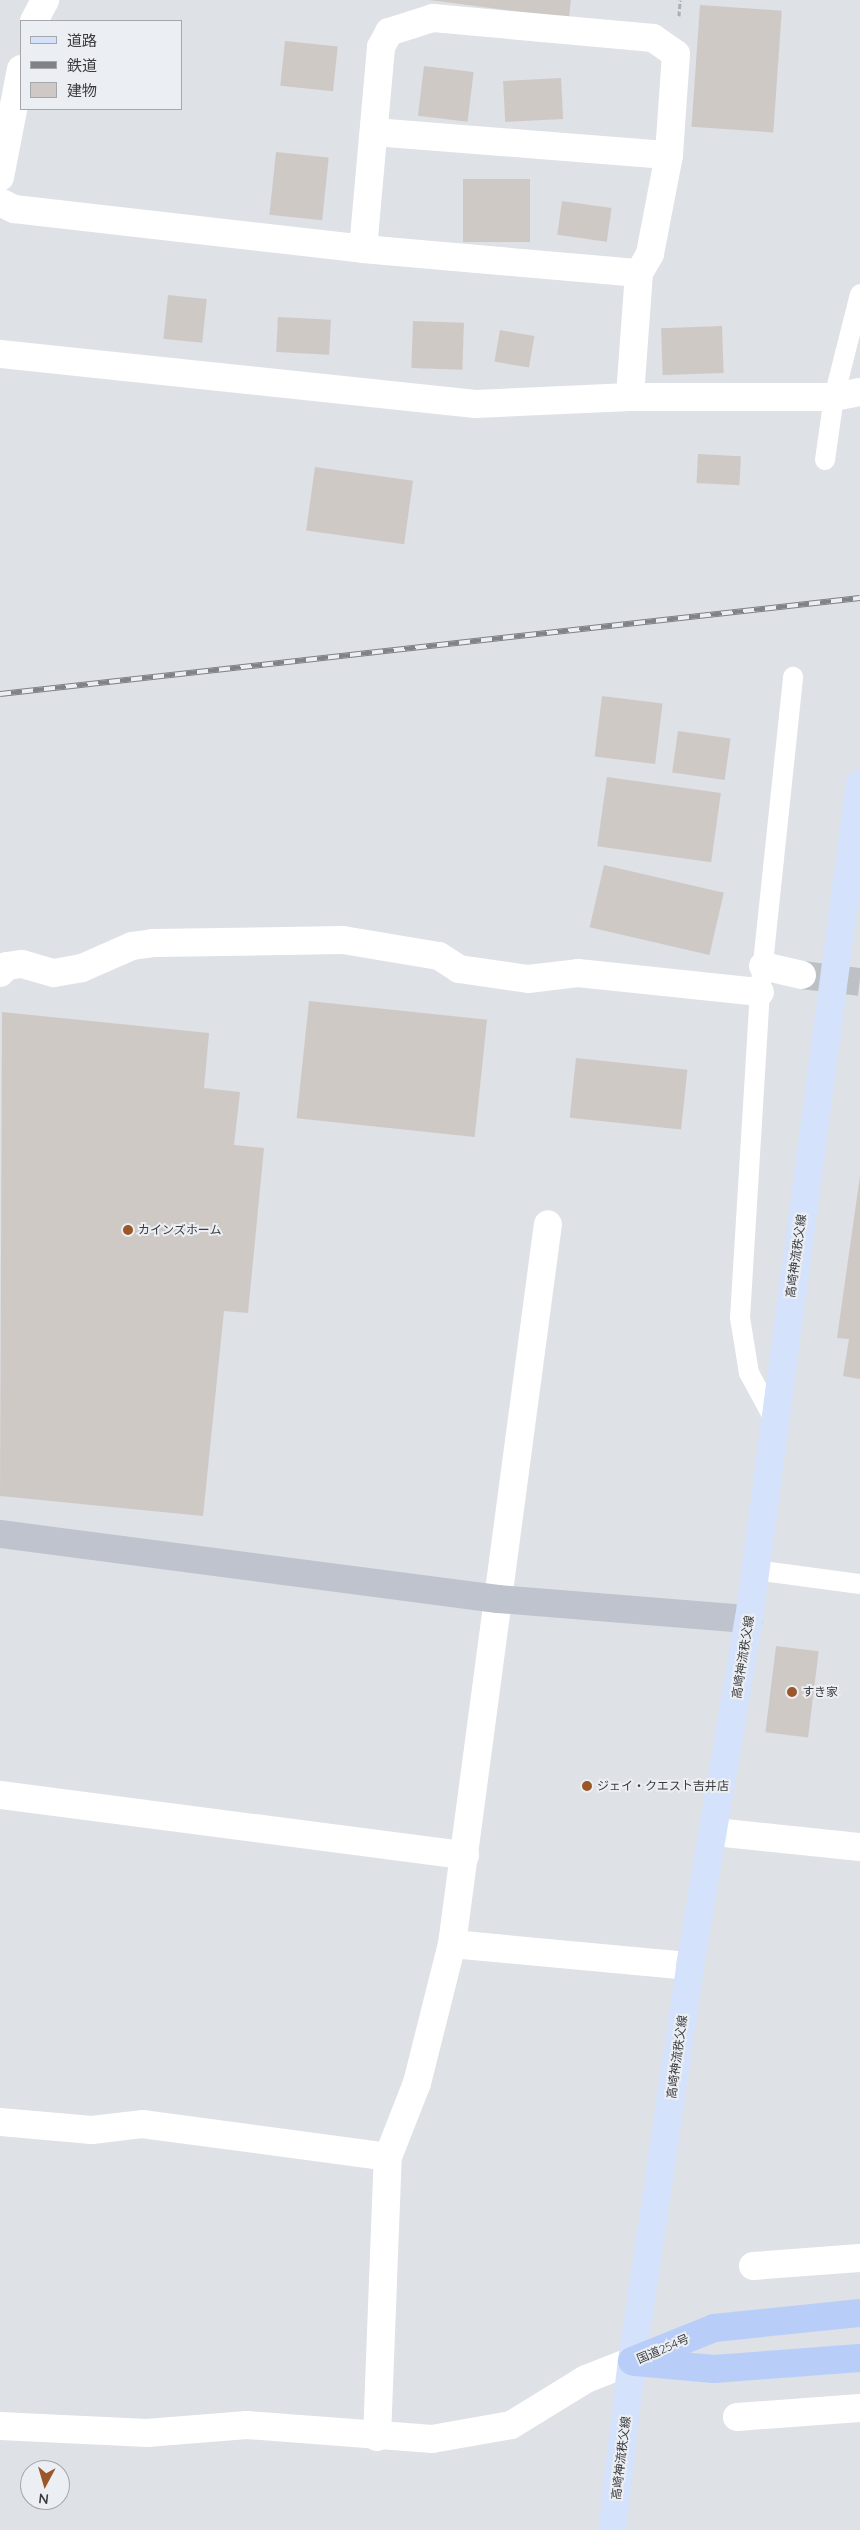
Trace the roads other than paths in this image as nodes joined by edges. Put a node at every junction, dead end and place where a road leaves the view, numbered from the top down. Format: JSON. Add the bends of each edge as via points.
{"nodes":[{"id":1,"x":45,"y":0,"type":"edge"},
{"id":2,"x":35,"y":20,"type":"edge"},
{"id":3,"x":20,"y":74,"type":"edge"},
{"id":4,"x":374,"y":132,"type":"junction"},
{"id":5,"x":669,"y":155,"type":"junction"},
{"id":6,"x":0,"y":177,"type":"edge"},
{"id":7,"x":0,"y":202,"type":"edge"},
{"id":8,"x":364,"y":249,"type":"junction"},
{"id":9,"x":640,"y":273,"type":"junction"},
{"id":10,"x":860,"y":294,"type":"edge"},
{"id":11,"x":0,"y":354,"type":"edge"},
{"id":12,"x":847,"y":394,"type":"edge"},
{"id":13,"x":630,"y":397,"type":"junction"},
{"id":14,"x":825,"y":460,"type":"dead end"},
{"id":15,"x":792,"y":677,"type":"dead end"},
{"id":16,"x":860,"y":783,"type":"edge"},
{"id":17,"x":0,"y":973,"type":"edge"},
{"id":18,"x":802,"y":975,"type":"tunnel mouth"},
{"id":19,"x":762,"y":979,"type":"junction"},
{"id":20,"x":548,"y":1224,"type":"dead end"},
{"id":21,"x":774,"y":1420,"type":"junction"},
{"id":22,"x":0,"y":1534,"type":"edge"},
{"id":23,"x":755,"y":1570,"type":"junction"},
{"id":24,"x":860,"y":1584,"type":"edge"},
{"id":25,"x":498,"y":1599,"type":"junction"},
{"id":26,"x":749,"y":1619,"type":"junction"},
{"id":27,"x":0,"y":1795,"type":"edge"},
{"id":28,"x":715,"y":1832,"type":"junction"},
{"id":29,"x":860,"y":1847,"type":"edge"},
{"id":30,"x":465,"y":1855,"type":"junction"},
{"id":31,"x":452,"y":1944,"type":"junction"},
{"id":32,"x":690,"y":1966,"type":"junction"},
{"id":33,"x":0,"y":2122,"type":"edge"},
{"id":34,"x":388,"y":2157,"type":"junction"},
{"id":35,"x":860,"y":2258,"type":"edge"},
{"id":36,"x":753,"y":2266,"type":"dead end"},
{"id":37,"x":860,"y":2313,"type":"edge"},
{"id":38,"x":860,"y":2358,"type":"edge"},
{"id":39,"x":632,"y":2362,"type":"junction"},
{"id":40,"x":860,"y":2408,"type":"edge"},
{"id":41,"x":737,"y":2417,"type":"dead end"},
{"id":42,"x":0,"y":2426,"type":"edge"},
{"id":43,"x":377,"y":2437,"type":"junction"},
{"id":44,"x":612,"y":2530,"type":"edge"}],
"edges":[{"from":1,"to":2,"type":"street"},
{"from":3,"to":6,"type":"street"},
{"from":4,"to":5,"type":"street"},
{"from":4,"to":5,"type":"street","via":[[381,47],[389,32],[434,18],[653,38],[676,54]]},
{"from":4,"to":8,"type":"street"},
{"from":5,"to":9,"type":"street","via":[[650,254]]},
{"from":7,"to":8,"type":"street","via":[[14,209]]},
{"from":8,"to":9,"type":"street"},
{"from":9,"to":13,"type":"street"},
{"from":10,"to":12,"type":"lane"},
{"from":11,"to":13,"type":"street","via":[[475,404]]},
{"from":12,"to":13,"type":"street"},
{"from":12,"to":14,"type":"lane"},
{"from":15,"to":19,"type":"lane"},
{"from":16,"to":21,"type":"main road","name":"高崎神流秩父線"},
{"from":17,"to":19,"type":"street","via":[[7,966],[22,964],[54,973],[82,968],[132,946],[153,943],[343,940],[439,956],[459,969],[528,979],[578,973]]},
{"from":18,"to":19,"type":"street"},
{"from":19,"to":21,"type":"lane","via":[[740,1318],[749,1373]]},
{"from":20,"to":25,"type":"street"},
{"from":21,"to":23,"type":"main road","name":"高崎神流秩父線"},
{"from":22,"to":25,"type":"street"},
{"from":23,"to":24,"type":"lane"},
{"from":23,"to":26,"type":"main road","name":"高崎神流秩父線"},
{"from":25,"to":26,"type":"street"},
{"from":25,"to":30,"type":"street"},
{"from":26,"to":28,"type":"main road","name":"高崎神流秩父線"},
{"from":27,"to":30,"type":"street"},
{"from":28,"to":29,"type":"street"},
{"from":28,"to":32,"type":"main road","name":"高崎神流秩父線"},
{"from":30,"to":31,"type":"street"},
{"from":31,"to":32,"type":"street"},
{"from":31,"to":34,"type":"street","via":[[417,2083]]},
{"from":32,"to":39,"type":"main road","name":"高崎神流秩父線"},
{"from":33,"to":34,"type":"street","via":[[92,2130],[142,2124]]},
{"from":34,"to":43,"type":"street"},
{"from":35,"to":36,"type":"street"},
{"from":37,"to":39,"type":"highway","name":"国道254号","via":[[714,2328]]},
{"from":38,"to":39,"type":"highway","name":"国道254号","via":[[714,2370]]},
{"from":39,"to":43,"type":"street","via":[[586,2379],[511,2425],[432,2439]]},
{"from":39,"to":44,"type":"main road","name":"高崎神流秩父線"},
{"from":40,"to":41,"type":"street"},
{"from":42,"to":43,"type":"street","via":[[147,2433],[247,2425]]}]}
